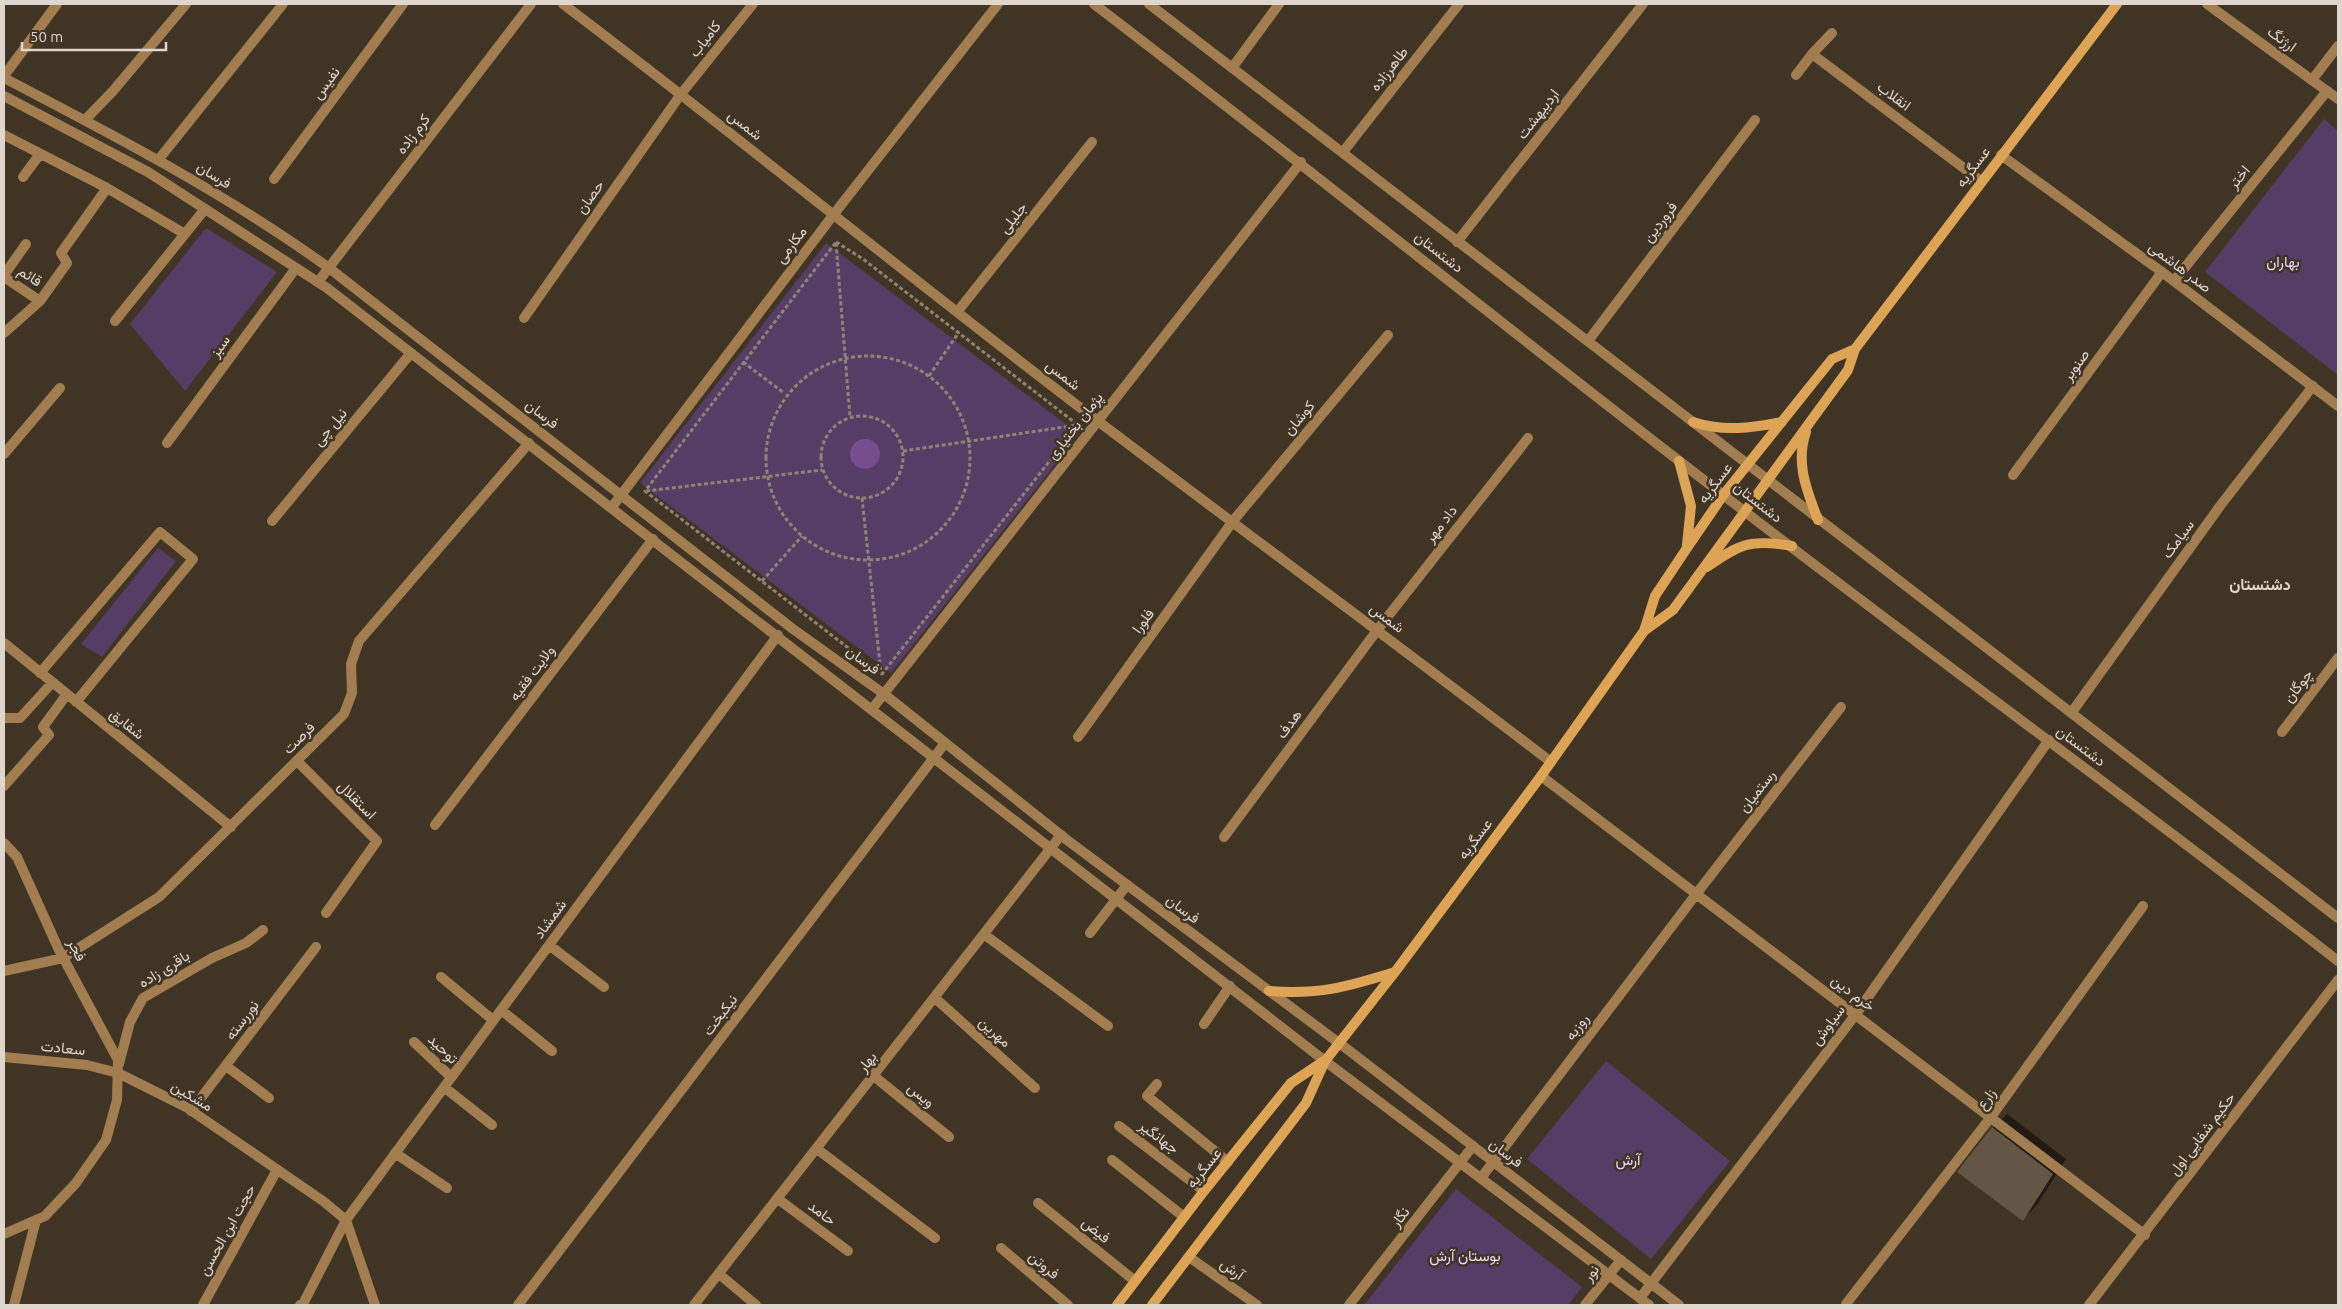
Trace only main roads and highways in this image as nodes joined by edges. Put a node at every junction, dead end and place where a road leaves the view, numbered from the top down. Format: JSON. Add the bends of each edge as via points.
{"nodes":[{"id":1,"x":2116,"y":4,"type":"edge"},
{"id":2,"x":1855,"y":349,"type":"junction"},
{"id":3,"x":1693,"y":422,"type":"road end"},
{"id":4,"x":1782,"y":422,"type":"junction"},
{"id":5,"x":1808,"y":426,"type":"junction"},
{"id":6,"x":1679,"y":461,"type":"road end"},
{"id":7,"x":1818,"y":520,"type":"road end"},
{"id":8,"x":1792,"y":546,"type":"road end"},
{"id":9,"x":1687,"y":548,"type":"junction"},
{"id":10,"x":1701,"y":572,"type":"junction"},
{"id":11,"x":1644,"y":631,"type":"junction"},
{"id":12,"x":1395,"y":972,"type":"junction"},
{"id":13,"x":1268,"y":991,"type":"road end"},
{"id":14,"x":1325,"y":1061,"type":"junction"},
{"id":15,"x":1117,"y":1305,"type":"edge"},
{"id":16,"x":1152,"y":1305,"type":"edge"}],
"edges":[{"from":1,"to":2,"type":"main road","name":"عسگریه"},
{"from":2,"to":4,"type":"main road","name":"عسگریه","via":[[1832,358]]},
{"from":2,"to":5,"type":"main road","name":"عسگریه","via":[[1848,370]]},
{"from":3,"to":4,"type":"main road","via":[[1737,429]]},
{"from":4,"to":9,"type":"main road","name":"عسگریه","via":[[1724,494]]},
{"from":5,"to":7,"type":"main road","via":[[1802,442],[1803,480]]},
{"from":5,"to":10,"type":"main road","name":"عسگریه"},
{"from":6,"to":9,"type":"main road","via":[[1691,506]]},
{"from":8,"to":10,"type":"main road","via":[[1752,542],[1730,552]]},
{"from":9,"to":11,"type":"main road","name":"عسگریه","via":[[1655,596]]},
{"from":10,"to":11,"type":"main road","name":"عسگریه","via":[[1673,610]]},
{"from":11,"to":12,"type":"main road","name":"عسگریه"},
{"from":12,"to":13,"type":"main road","via":[[1341,989],[1298,994]]},
{"from":12,"to":14,"type":"main road","name":"عسگریه"},
{"from":14,"to":15,"type":"main road","name":"عسگریه","via":[[1291,1083]]},
{"from":14,"to":16,"type":"main road","name":"عسگریه","via":[[1306,1103]]}]}
